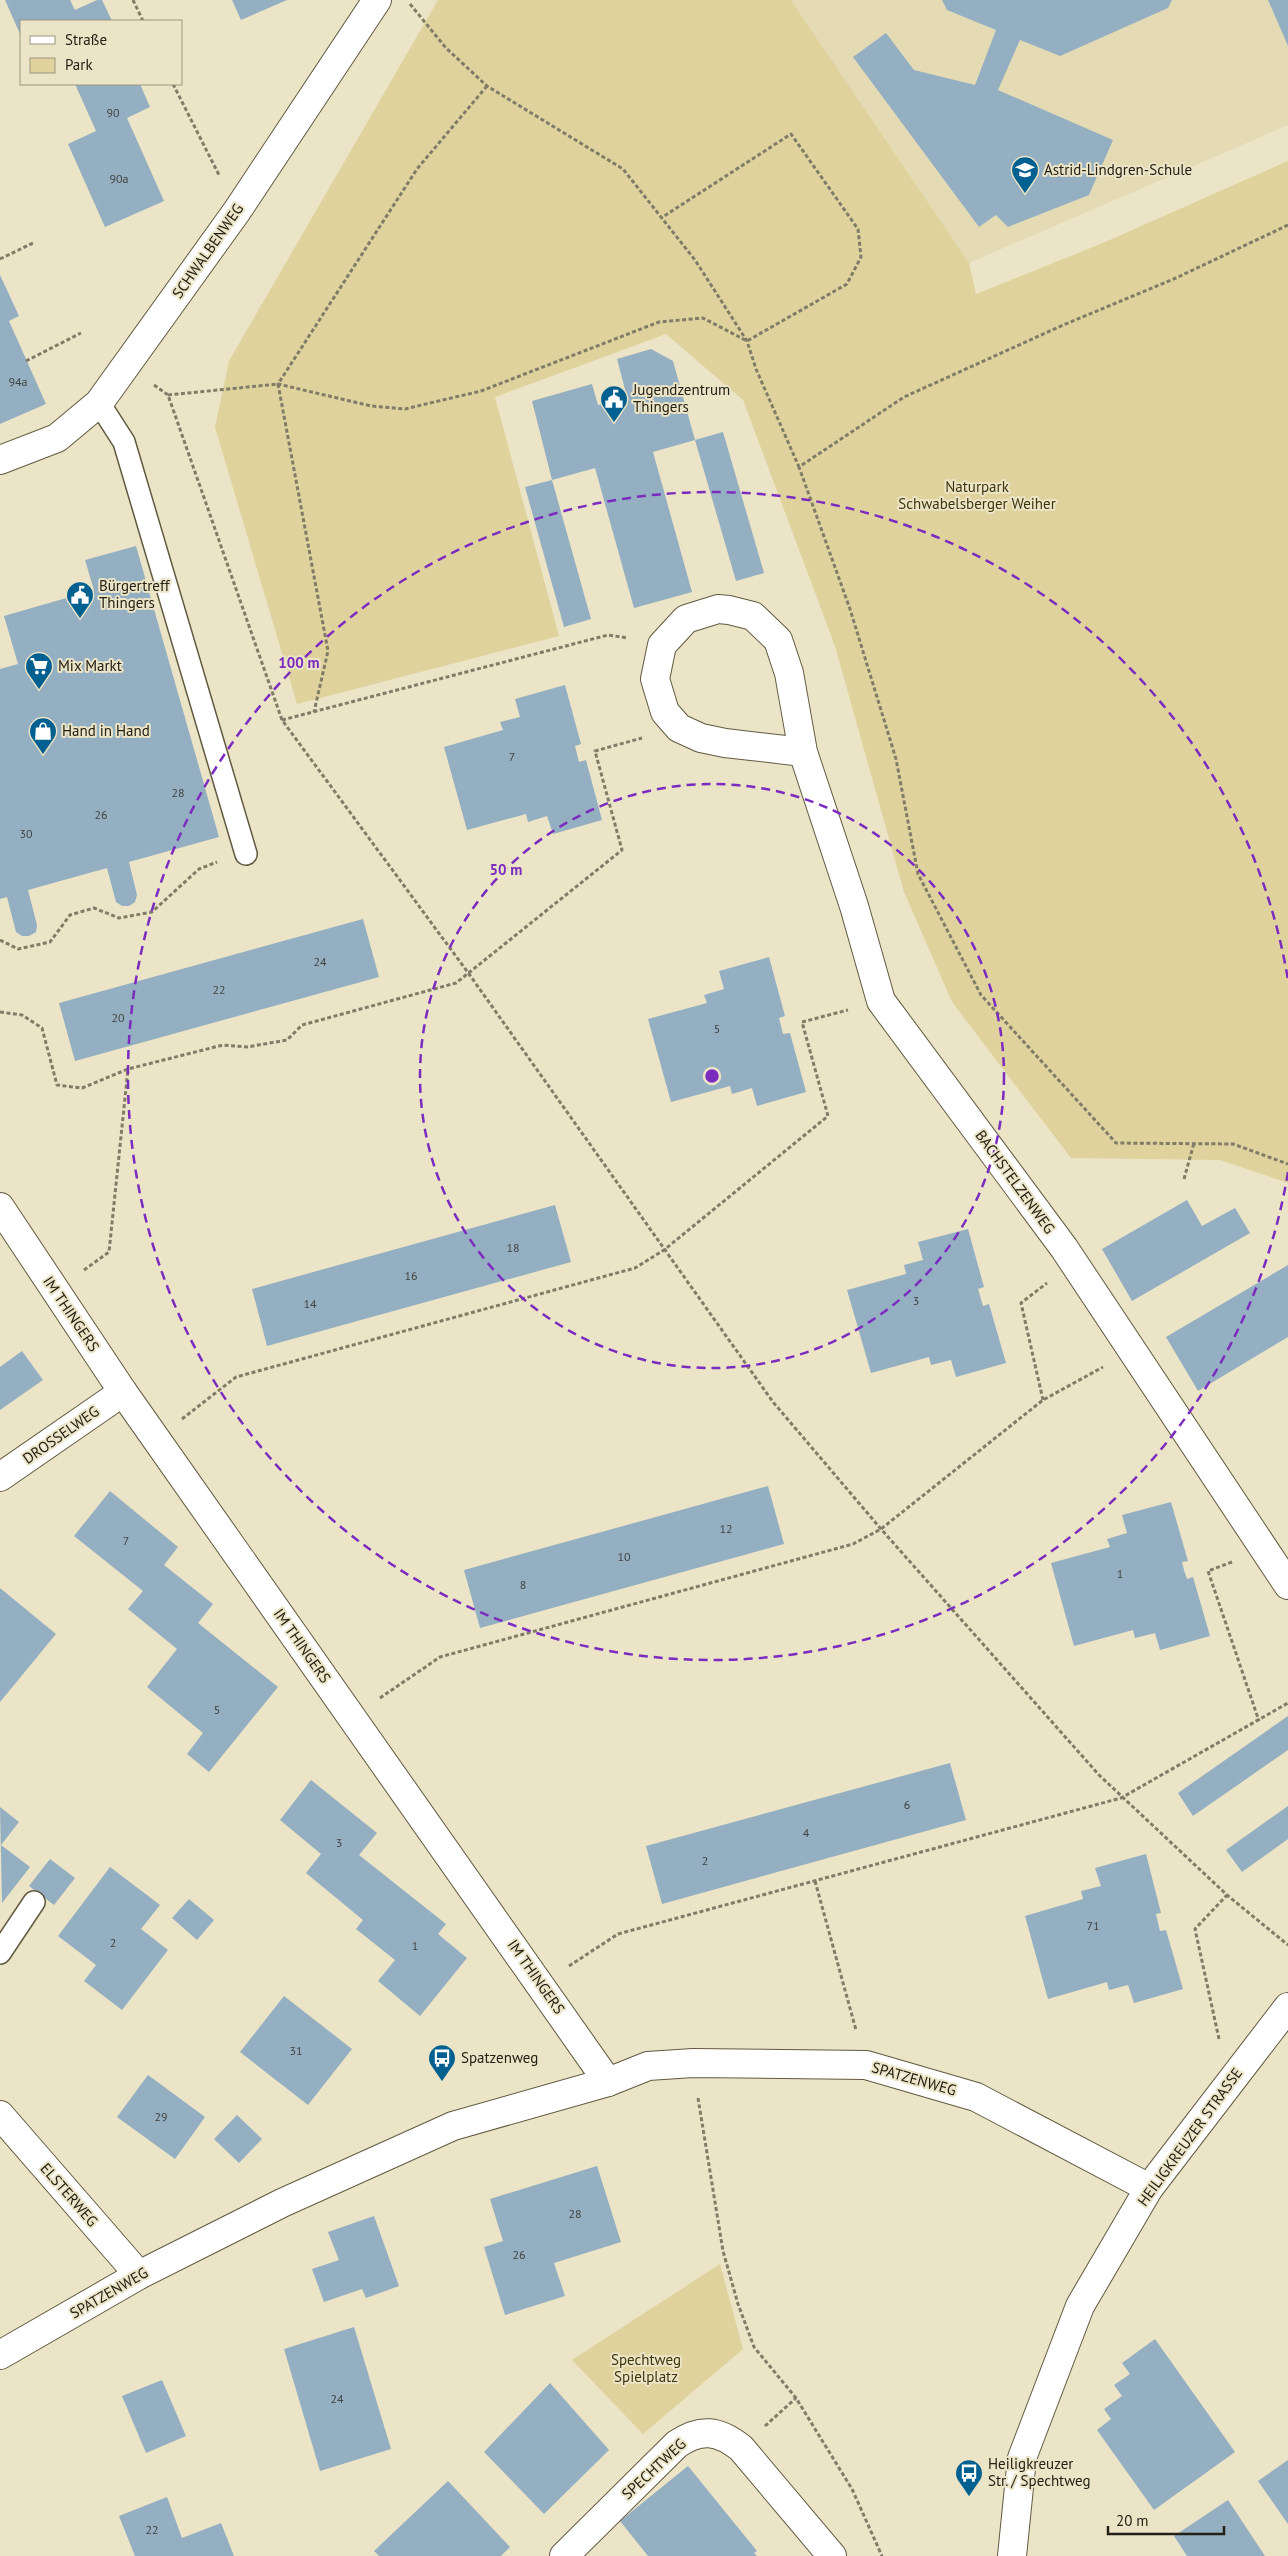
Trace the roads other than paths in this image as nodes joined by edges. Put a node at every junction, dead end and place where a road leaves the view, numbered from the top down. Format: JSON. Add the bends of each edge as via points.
{"nodes":[{"id":1,"x":377,"y":0,"type":"edge"},
{"id":2,"x":99,"y":403,"type":"junction"},
{"id":3,"x":0,"y":460,"type":"edge"},
{"id":4,"x":803,"y":752,"type":"junction"},
{"id":5,"x":246,"y":854,"type":"dead end"},
{"id":6,"x":0,"y":1207,"type":"edge"},
{"id":7,"x":123,"y":1392,"type":"junction"},
{"id":8,"x":0,"y":1477,"type":"edge"},
{"id":9,"x":1288,"y":1585,"type":"edge"},
{"id":10,"x":34,"y":1902,"type":"dead end"},
{"id":11,"x":0,"y":1953,"type":"edge"},
{"id":12,"x":1288,"y":2007,"type":"edge"},
{"id":13,"x":608,"y":2082,"type":"junction"},
{"id":14,"x":0,"y":2115,"type":"edge"},
{"id":15,"x":1149,"y":2188,"type":"junction"},
{"id":16,"x":139,"y":2275,"type":"junction"},
{"id":17,"x":0,"y":2355,"type":"edge"},
{"id":18,"x":564,"y":2556,"type":"edge"},
{"id":19,"x":832,"y":2556,"type":"edge"},
{"id":20,"x":1012,"y":2556,"type":"edge"}],
"edges":[{"from":1,"to":2,"type":"street","name":"SCHWALBENWEG","via":[[237,211]]},
{"from":2,"to":3,"type":"street","name":"SCHWALBENWEG","via":[[57,438]]},
{"from":2,"to":5,"type":"lane","via":[[124,442]]},
{"from":4,"to":4,"type":"street","name":"BACHSTELZENWEG","via":[[789,673],[778,640],[753,616],[718,609],[686,619],[662,645],[654,679],[665,712],[678,728],[701,738],[725,743]]},
{"from":4,"to":9,"type":"street","name":"BACHSTELZENWEG","via":[[854,906],[881,1001],[1073,1262]]},
{"from":6,"to":7,"type":"street","name":"IM THINGERS"},
{"from":7,"to":8,"type":"street","name":"DROSSELWEG"},
{"from":7,"to":13,"type":"street","name":"IM THINGERS"},
{"from":10,"to":11,"type":"lane"},
{"from":12,"to":15,"type":"street","name":"HEILIGKREUZER STRASSE"},
{"from":13,"to":15,"type":"street","name":"SPATZENWEG","via":[[648,2066],[693,2063],[866,2065],[976,2097]]},
{"from":13,"to":16,"type":"street","name":"SPATZENWEG","via":[[453,2126],[282,2203]]},
{"from":14,"to":16,"type":"street","name":"ELSTERWEG"},
{"from":15,"to":20,"type":"street","name":"HEILIGKREUZER STRASSE","via":[[1080,2306],[1022,2458]]},
{"from":16,"to":17,"type":"street","name":"SPATZENWEG"},
{"from":18,"to":19,"type":"street","name":"SPECHTWEG","via":[[677,2444],[691,2435],[712,2433],[727,2437],[740,2448]]}]}
